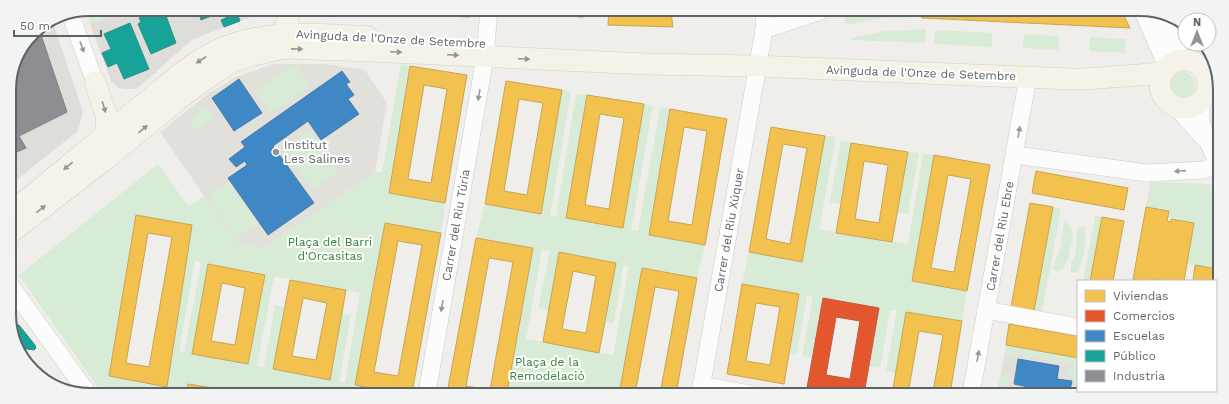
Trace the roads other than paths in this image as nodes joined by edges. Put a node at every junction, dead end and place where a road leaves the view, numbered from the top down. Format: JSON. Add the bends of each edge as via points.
{"nodes":[{"id":1,"x":281,"y":16,"type":"edge"},
{"id":2,"x":288,"y":16,"type":"edge"},
{"id":3,"x":296,"y":16,"type":"edge"},
{"id":4,"x":489,"y":16,"type":"edge"},
{"id":5,"x":765,"y":16,"type":"edge"},
{"id":6,"x":806,"y":16,"type":"edge"},
{"id":7,"x":1145,"y":17,"type":"edge"},
{"id":8,"x":72,"y":18,"type":"edge"},
{"id":9,"x":1164,"y":21,"type":"edge"},
{"id":10,"x":764,"y":30,"type":"junction"},
{"id":11,"x":322,"y":34,"type":"junction"},
{"id":12,"x":278,"y":35,"type":"junction"},
{"id":13,"x":486,"y":50,"type":"junction"},
{"id":14,"x":234,"y":52,"type":"junction"},
{"id":15,"x":1166,"y":57,"type":"junction"},
{"id":16,"x":757,"y":66,"type":"junction"},
{"id":17,"x":1212,"y":75,"type":"edge"},
{"id":18,"x":1028,"y":77,"type":"junction"},
{"id":19,"x":1085,"y":79,"type":"junction"},
{"id":20,"x":95,"y":82,"type":"joint"},
{"id":21,"x":1161,"y":93,"type":"junction"},
{"id":22,"x":1208,"y":97,"type":"edge"},
{"id":23,"x":1177,"y":108,"type":"junction"},
{"id":24,"x":107,"y":133,"type":"junction"},
{"id":25,"x":1206,"y":141,"type":"junction"},
{"id":26,"x":1213,"y":154,"type":"edge"},
{"id":27,"x":1015,"y":155,"type":"junction"},
{"id":28,"x":1213,"y":166,"type":"edge"},
{"id":29,"x":16,"y":208,"type":"edge"},
{"id":30,"x":16,"y":228,"type":"edge"},
{"id":31,"x":16,"y":293,"type":"edge"},
{"id":32,"x":986,"y":310,"type":"junction"},
{"id":33,"x":1077,"y":327,"type":"edge"},
{"id":34,"x":84,"y":387,"type":"edge"},
{"id":35,"x":428,"y":388,"type":"edge"},
{"id":36,"x":701,"y":388,"type":"edge"},
{"id":37,"x":972,"y":388,"type":"edge"}],
"edges":[{"from":1,"to":14,"type":"main road","via":[[280,22],[274,27]]},
{"from":2,"to":12,"type":"main road","via":[[287,25]]},
{"from":3,"to":11,"type":"main road","via":[[309,29]]},
{"from":4,"to":13,"type":"street","name":"Carrer del Riu Túria"},
{"from":5,"to":10,"type":"street","name":"Carrer del Riu Xúquer"},
{"from":6,"to":10,"type":"street"},
{"from":7,"to":15,"type":"street"},
{"from":8,"to":20,"type":"street","one_way":true},
{"from":9,"to":15,"type":"street","via":[[1178,52]]},
{"from":10,"to":16,"type":"street","name":"Carrer del Riu Xúquer"},
{"from":11,"to":12,"type":"main road","name":"Avinguda de l'Onze de Setembre"},
{"from":11,"to":13,"type":"main road","name":"Avinguda de l'Onze de Setembre"},
{"from":12,"to":14,"type":"main road","via":[[267,44]]},
{"from":14,"to":13,"type":"main road","name":"Avinguda de l'Onze de Setembre","one_way":true,"via":[[249,56],[284,48]]},
{"from":13,"to":16,"type":"main road","name":"Avinguda de l'Onze de Setembre","via":[[654,64]]},
{"from":13,"to":35,"type":"street","name":"Carrer del Riu Túria","one_way":true},
{"from":14,"to":24,"type":"main road","name":"Avinguda de l'Onze de Setembre","one_way":true,"via":[[205,56]]},
{"from":30,"to":14,"type":"main road","name":"Avinguda de l'Onze de Setembre","one_way":true,"via":[[213,74]]},
{"from":15,"to":17,"type":"main road","via":[[1195,62]]},
{"from":15,"to":19,"type":"main road","name":"Avinguda de l'Onze de Setembre","via":[[1151,74]]},
{"from":15,"to":21,"type":"main road","via":[[1159,83]]},
{"from":16,"to":18,"type":"main road","name":"Avinguda de l'Onze de Setembre"},
{"from":16,"to":36,"type":"street","name":"Carrer del Riu Xúquer"},
{"from":17,"to":22,"type":"main road","via":[[1208,83]]},
{"from":18,"to":19,"type":"main road","name":"Avinguda de l'Onze de Setembre"},
{"from":27,"to":18,"type":"street","name":"Carrer del Riu Ebre","one_way":true},
{"from":19,"to":21,"type":"main road","name":"Avinguda de l'Onze de Setembre"},
{"from":20,"to":24,"type":"main road","one_way":true,"via":[[106,114]]},
{"from":21,"to":23,"type":"main road","via":[[1166,101]]},
{"from":22,"to":23,"type":"main road","via":[[1190,108]]},
{"from":22,"to":25,"type":"street","via":[[1200,111]]},
{"from":23,"to":25,"type":"street"},
{"from":24,"to":29,"type":"main road","name":"Avinguda de l'Onze de Setembre","one_way":true},
{"from":25,"to":26,"type":"street"},
{"from":28,"to":27,"type":"street","one_way":true,"via":[[1204,170],[1147,173]]},
{"from":27,"to":32,"type":"street","name":"Carrer del Riu Ebre"},
{"from":31,"to":34,"type":"street"},
{"from":32,"to":33,"type":"street"},
{"from":37,"to":32,"type":"street","name":"Carrer del Riu Ebre","one_way":true}]}
